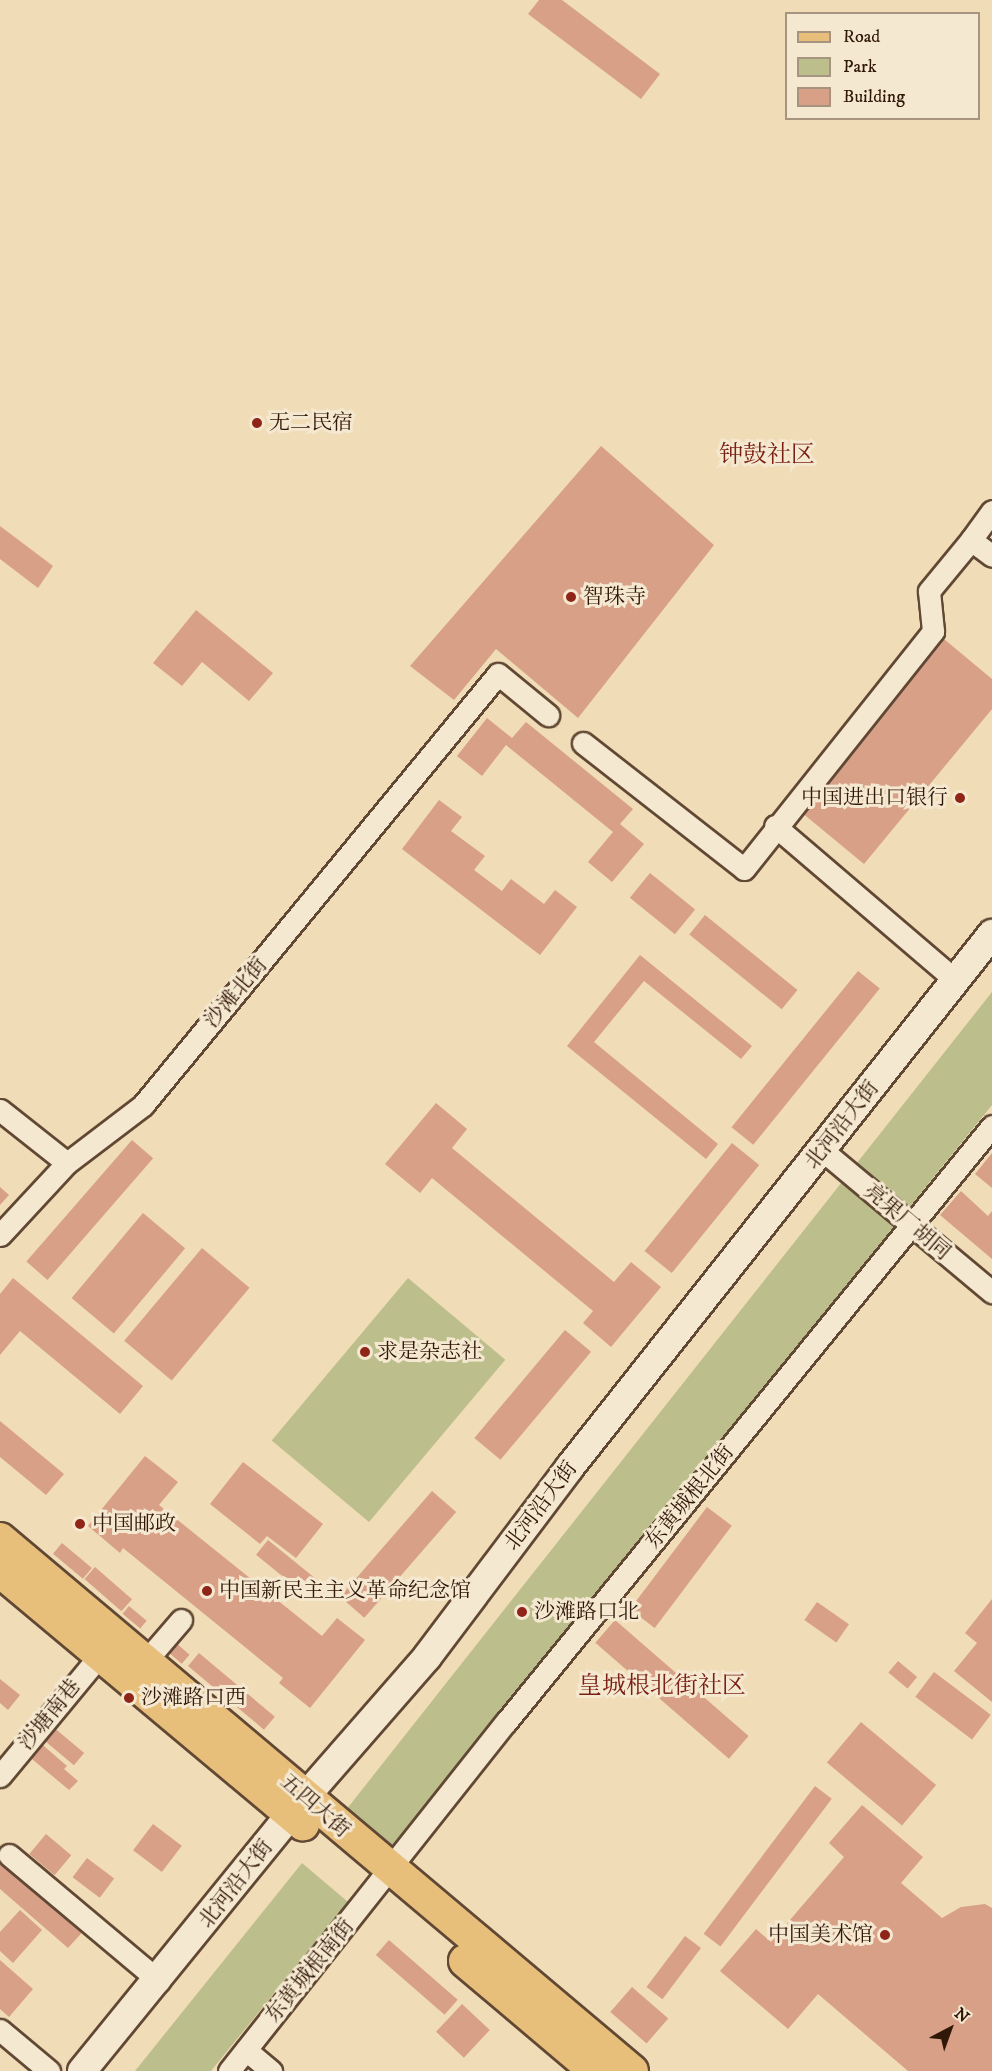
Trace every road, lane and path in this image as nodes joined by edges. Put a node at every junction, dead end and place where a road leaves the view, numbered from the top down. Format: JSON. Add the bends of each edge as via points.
{"nodes":[{"id":1,"x":992,"y":511,"type":"edge"},
{"id":2,"x":972,"y":540,"type":"junction"},
{"id":3,"x":992,"y":556,"type":"edge"},
{"id":4,"x":548,"y":715,"type":"dead end"},
{"id":5,"x":583,"y":743,"type":"dead end"},
{"id":6,"x":775,"y":826,"type":"junction"},
{"id":7,"x":992,"y":934,"type":"edge"},
{"id":8,"x":955,"y":980,"type":"junction"},
{"id":9,"x":0,"y":1110,"type":"edge"},
{"id":10,"x":992,"y":1126,"type":"edge"},
{"id":11,"x":822,"y":1150,"type":"junction"},
{"id":12,"x":67,"y":1163,"type":"junction"},
{"id":13,"x":911,"y":1227,"type":"junction"},
{"id":14,"x":0,"y":1234,"type":"edge"},
{"id":15,"x":992,"y":1292,"type":"edge"},
{"id":16,"x":0,"y":1539,"type":"edge"},
{"id":17,"x":0,"y":1571,"type":"edge"},
{"id":18,"x":181,"y":1620,"type":"dead end"},
{"id":19,"x":101,"y":1654,"type":"junction"},
{"id":20,"x":138,"y":1670,"type":"junction"},
{"id":21,"x":0,"y":1776,"type":"edge"},
{"id":22,"x":298,"y":1806,"type":"junction"},
{"id":23,"x":9,"y":1855,"type":"dead end"},
{"id":24,"x":374,"y":1875,"type":"junction"},
{"id":25,"x":159,"y":1981,"type":"junction"},
{"id":26,"x":0,"y":2031,"type":"edge"},
{"id":27,"x":246,"y":2050,"type":"junction"},
{"id":28,"x":49,"y":2071,"type":"edge"},
{"id":29,"x":82,"y":2071,"type":"edge"},
{"id":30,"x":229,"y":2071,"type":"edge"},
{"id":31,"x":271,"y":2071,"type":"edge"},
{"id":32,"x":595,"y":2071,"type":"edge"},
{"id":33,"x":632,"y":2071,"type":"edge"}],
"edges":[{"from":1,"to":2,"type":"street"},
{"from":2,"to":3,"type":"street"},
{"from":2,"to":6,"type":"street","via":[[929,591],[933,631]]},
{"from":4,"to":12,"type":"street","name":"沙滩北街","via":[[498,674],[143,1105]]},
{"from":5,"to":6,"type":"street","via":[[744,869]]},
{"from":6,"to":8,"type":"street"},
{"from":7,"to":8,"type":"main road","name":"北河沿大街"},
{"from":8,"to":11,"type":"main road","name":"北河沿大街"},
{"from":9,"to":12,"type":"street"},
{"from":10,"to":13,"type":"street","name":"东黄城根北街"},
{"from":11,"to":13,"type":"street","name":"亮果厂胡同"},
{"from":11,"to":22,"type":"main road","name":"北河沿大街","via":[[570,1467],[427,1657]]},
{"from":12,"to":14,"type":"street","name":"沙滩北街"},
{"from":13,"to":15,"type":"street","name":"亮果厂胡同"},
{"from":13,"to":24,"type":"street","name":"东黄城根北街","via":[[513,1712]]},
{"from":16,"to":20,"type":"main road","name":"五四大街"},
{"from":17,"to":19,"type":"main road","name":"五四大街"},
{"from":18,"to":20,"type":"street"},
{"from":19,"to":20,"type":"main road","name":"五四大街"},
{"from":19,"to":21,"type":"street","name":"沙塘南巷"},
{"from":20,"to":22,"type":"main road","name":"五四大街"},
{"from":22,"to":24,"type":"main road","name":"五四大街"},
{"from":22,"to":25,"type":"main road","name":"北河沿大街"},
{"from":23,"to":25,"type":"street"},
{"from":24,"to":27,"type":"street","name":"东黄城根南街"},
{"from":24,"to":32,"type":"main road","name":"五四大街"},
{"from":24,"to":33,"type":"main road","name":"五四大街"},
{"from":25,"to":29,"type":"main road","name":"北河沿大街"},
{"from":26,"to":28,"type":"street"},
{"from":27,"to":30,"type":"street","name":"东黄城根南街"},
{"from":27,"to":31,"type":"street"}]}
